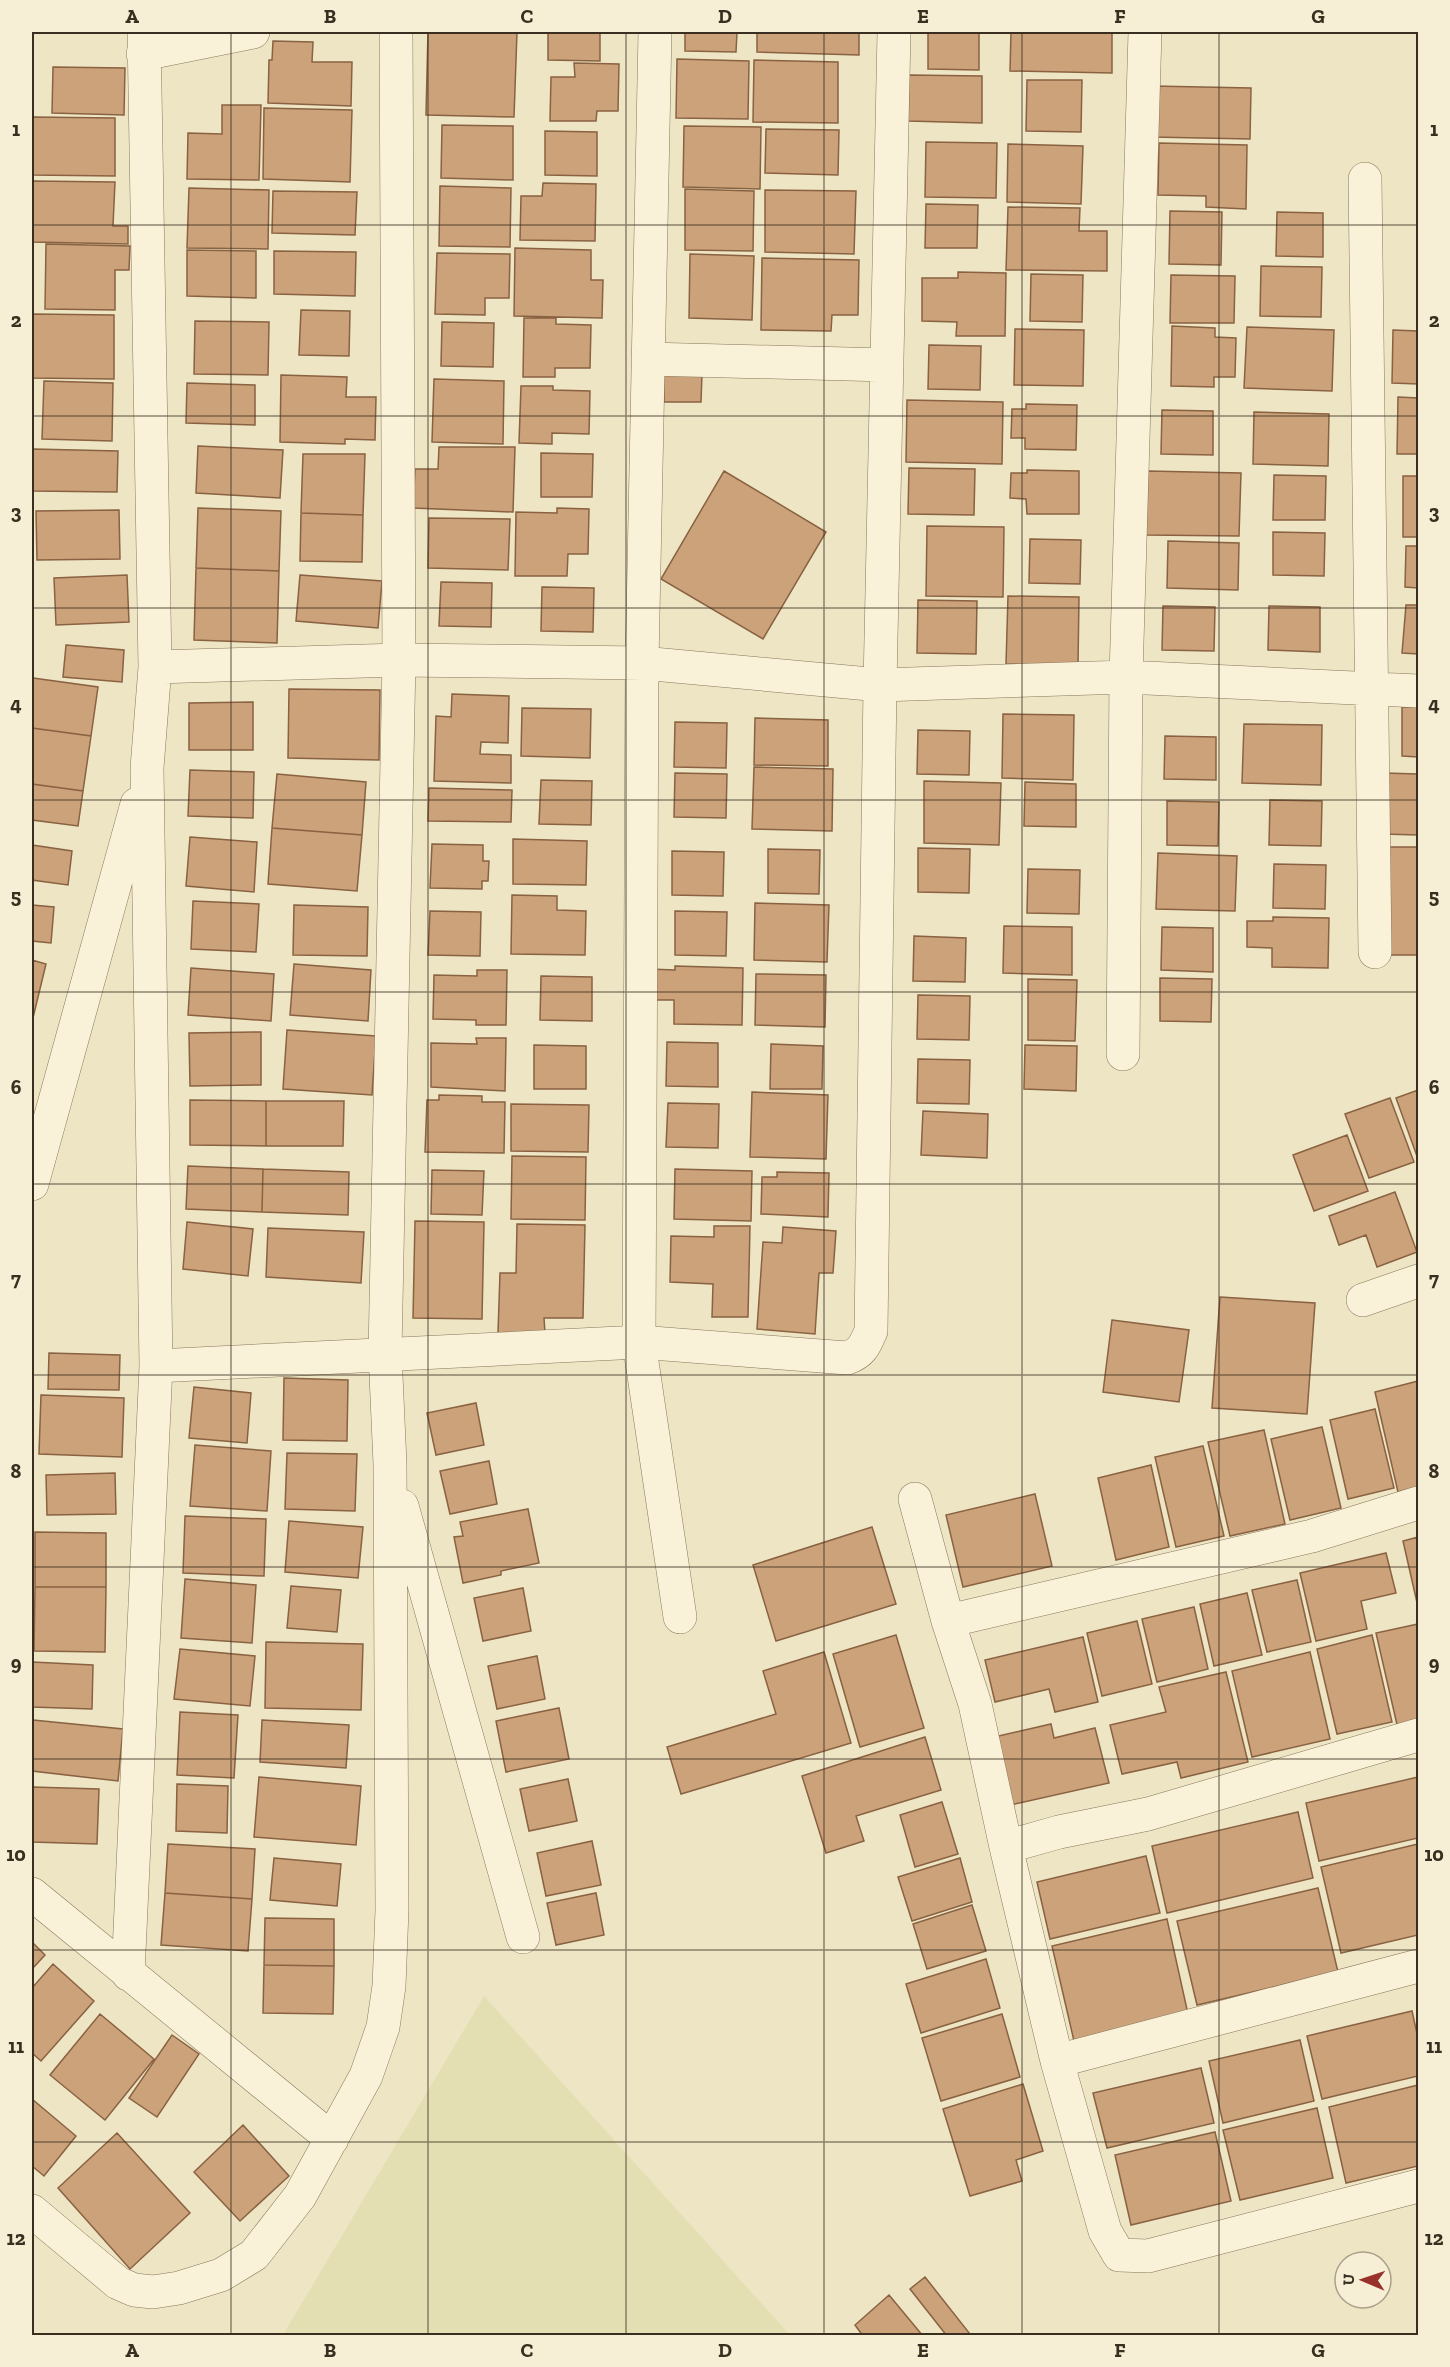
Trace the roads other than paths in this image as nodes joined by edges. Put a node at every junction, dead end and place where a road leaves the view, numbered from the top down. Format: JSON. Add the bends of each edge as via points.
{"nodes":[{"id":1,"x":253,"y":32,"type":"edge"},
{"id":2,"x":396,"y":32,"type":"edge"},
{"id":3,"x":655,"y":32,"type":"edge"},
{"id":4,"x":894,"y":32,"type":"edge"},
{"id":5,"x":1145,"y":32,"type":"edge"},
{"id":6,"x":143,"y":43,"type":"edge"},
{"id":7,"x":1365,"y":179,"type":"dead end"},
{"id":8,"x":648,"y":359,"type":"junction"},
{"id":9,"x":887,"y":365,"type":"junction"},
{"id":10,"x":399,"y":660,"type":"junction"},
{"id":11,"x":642,"y":663,"type":"junction"},
{"id":12,"x":155,"y":667,"type":"junction"},
{"id":13,"x":1126,"y":677,"type":"junction"},
{"id":14,"x":880,"y":685,"type":"junction"},
{"id":15,"x":1371,"y":689,"type":"junction"},
{"id":16,"x":1419,"y":691,"type":"edge"},
{"id":17,"x":147,"y":768,"type":"junction"},
{"id":18,"x":1375,"y":952,"type":"dead end"},
{"id":19,"x":1123,"y":1054,"type":"dead end"},
{"id":20,"x":32,"y":1184,"type":"edge"},
{"id":21,"x":1419,"y":1281,"type":"edge"},
{"id":22,"x":1363,"y":1300,"type":"dead end"},
{"id":23,"x":639,"y":1342,"type":"junction"},
{"id":24,"x":385,"y":1353,"type":"junction"},
{"id":25,"x":156,"y":1366,"type":"junction"},
{"id":26,"x":390,"y":1464,"type":"junction"},
{"id":27,"x":915,"y":1499,"type":"dead end"},
{"id":28,"x":1419,"y":1503,"type":"edge"},
{"id":29,"x":680,"y":1617,"type":"dead end"},
{"id":30,"x":948,"y":1621,"type":"junction"},
{"id":31,"x":1419,"y":1735,"type":"edge"},
{"id":32,"x":1006,"y":1847,"type":"junction"},
{"id":33,"x":32,"y":1894,"type":"edge"},
{"id":34,"x":523,"y":1938,"type":"dead end"},
{"id":35,"x":1419,"y":1966,"type":"edge"},
{"id":36,"x":128,"y":1974,"type":"junction"},
{"id":37,"x":1057,"y":2061,"type":"junction"},
{"id":38,"x":332,"y":2139,"type":"junction"},
{"id":39,"x":1419,"y":2186,"type":"edge"},
{"id":40,"x":32,"y":2211,"type":"edge"}],
"edges":[{"from":1,"to":6,"type":"street"},
{"from":2,"to":10,"type":"street"},
{"from":3,"to":8,"type":"street"},
{"from":4,"to":9,"type":"street"},
{"from":5,"to":13,"type":"street"},
{"from":6,"to":12,"type":"street"},
{"from":7,"to":15,"type":"street"},
{"from":8,"to":9,"type":"street"},
{"from":8,"to":11,"type":"street"},
{"from":9,"to":14,"type":"street"},
{"from":10,"to":11,"type":"street"},
{"from":10,"to":12,"type":"street"},
{"from":10,"to":24,"type":"street"},
{"from":11,"to":14,"type":"street"},
{"from":11,"to":23,"type":"street"},
{"from":12,"to":17,"type":"street"},
{"from":13,"to":14,"type":"street"},
{"from":13,"to":15,"type":"street"},
{"from":13,"to":19,"type":"street"},
{"from":14,"to":23,"type":"street","via":[[871,1331],[859,1354],[847,1358]]},
{"from":15,"to":16,"type":"street"},
{"from":15,"to":18,"type":"street"},
{"from":17,"to":20,"type":"street"},
{"from":17,"to":25,"type":"street"},
{"from":21,"to":22,"type":"street"},
{"from":23,"to":24,"type":"street"},
{"from":23,"to":29,"type":"street"},
{"from":24,"to":25,"type":"street"},
{"from":24,"to":26,"type":"street"},
{"from":25,"to":36,"type":"street"},
{"from":26,"to":34,"type":"street"},
{"from":26,"to":38,"type":"street","via":[[389,1986],[383,2028],[366,2076]]},
{"from":27,"to":30,"type":"street"},
{"from":28,"to":30,"type":"street","via":[[1312,1536]]},
{"from":30,"to":32,"type":"street","via":[[975,1704]]},
{"from":31,"to":32,"type":"street","via":[[1148,1814]]},
{"from":32,"to":37,"type":"street"},
{"from":33,"to":36,"type":"street"},
{"from":35,"to":37,"type":"street"},
{"from":36,"to":38,"type":"street"},
{"from":37,"to":39,"type":"street","via":[[1105,2231],[1119,2254],[1148,2256]]},
{"from":38,"to":40,"type":"street","via":[[300,2196],[254,2256],[221,2275],[179,2288],[153,2292],[118,2283]]}]}
